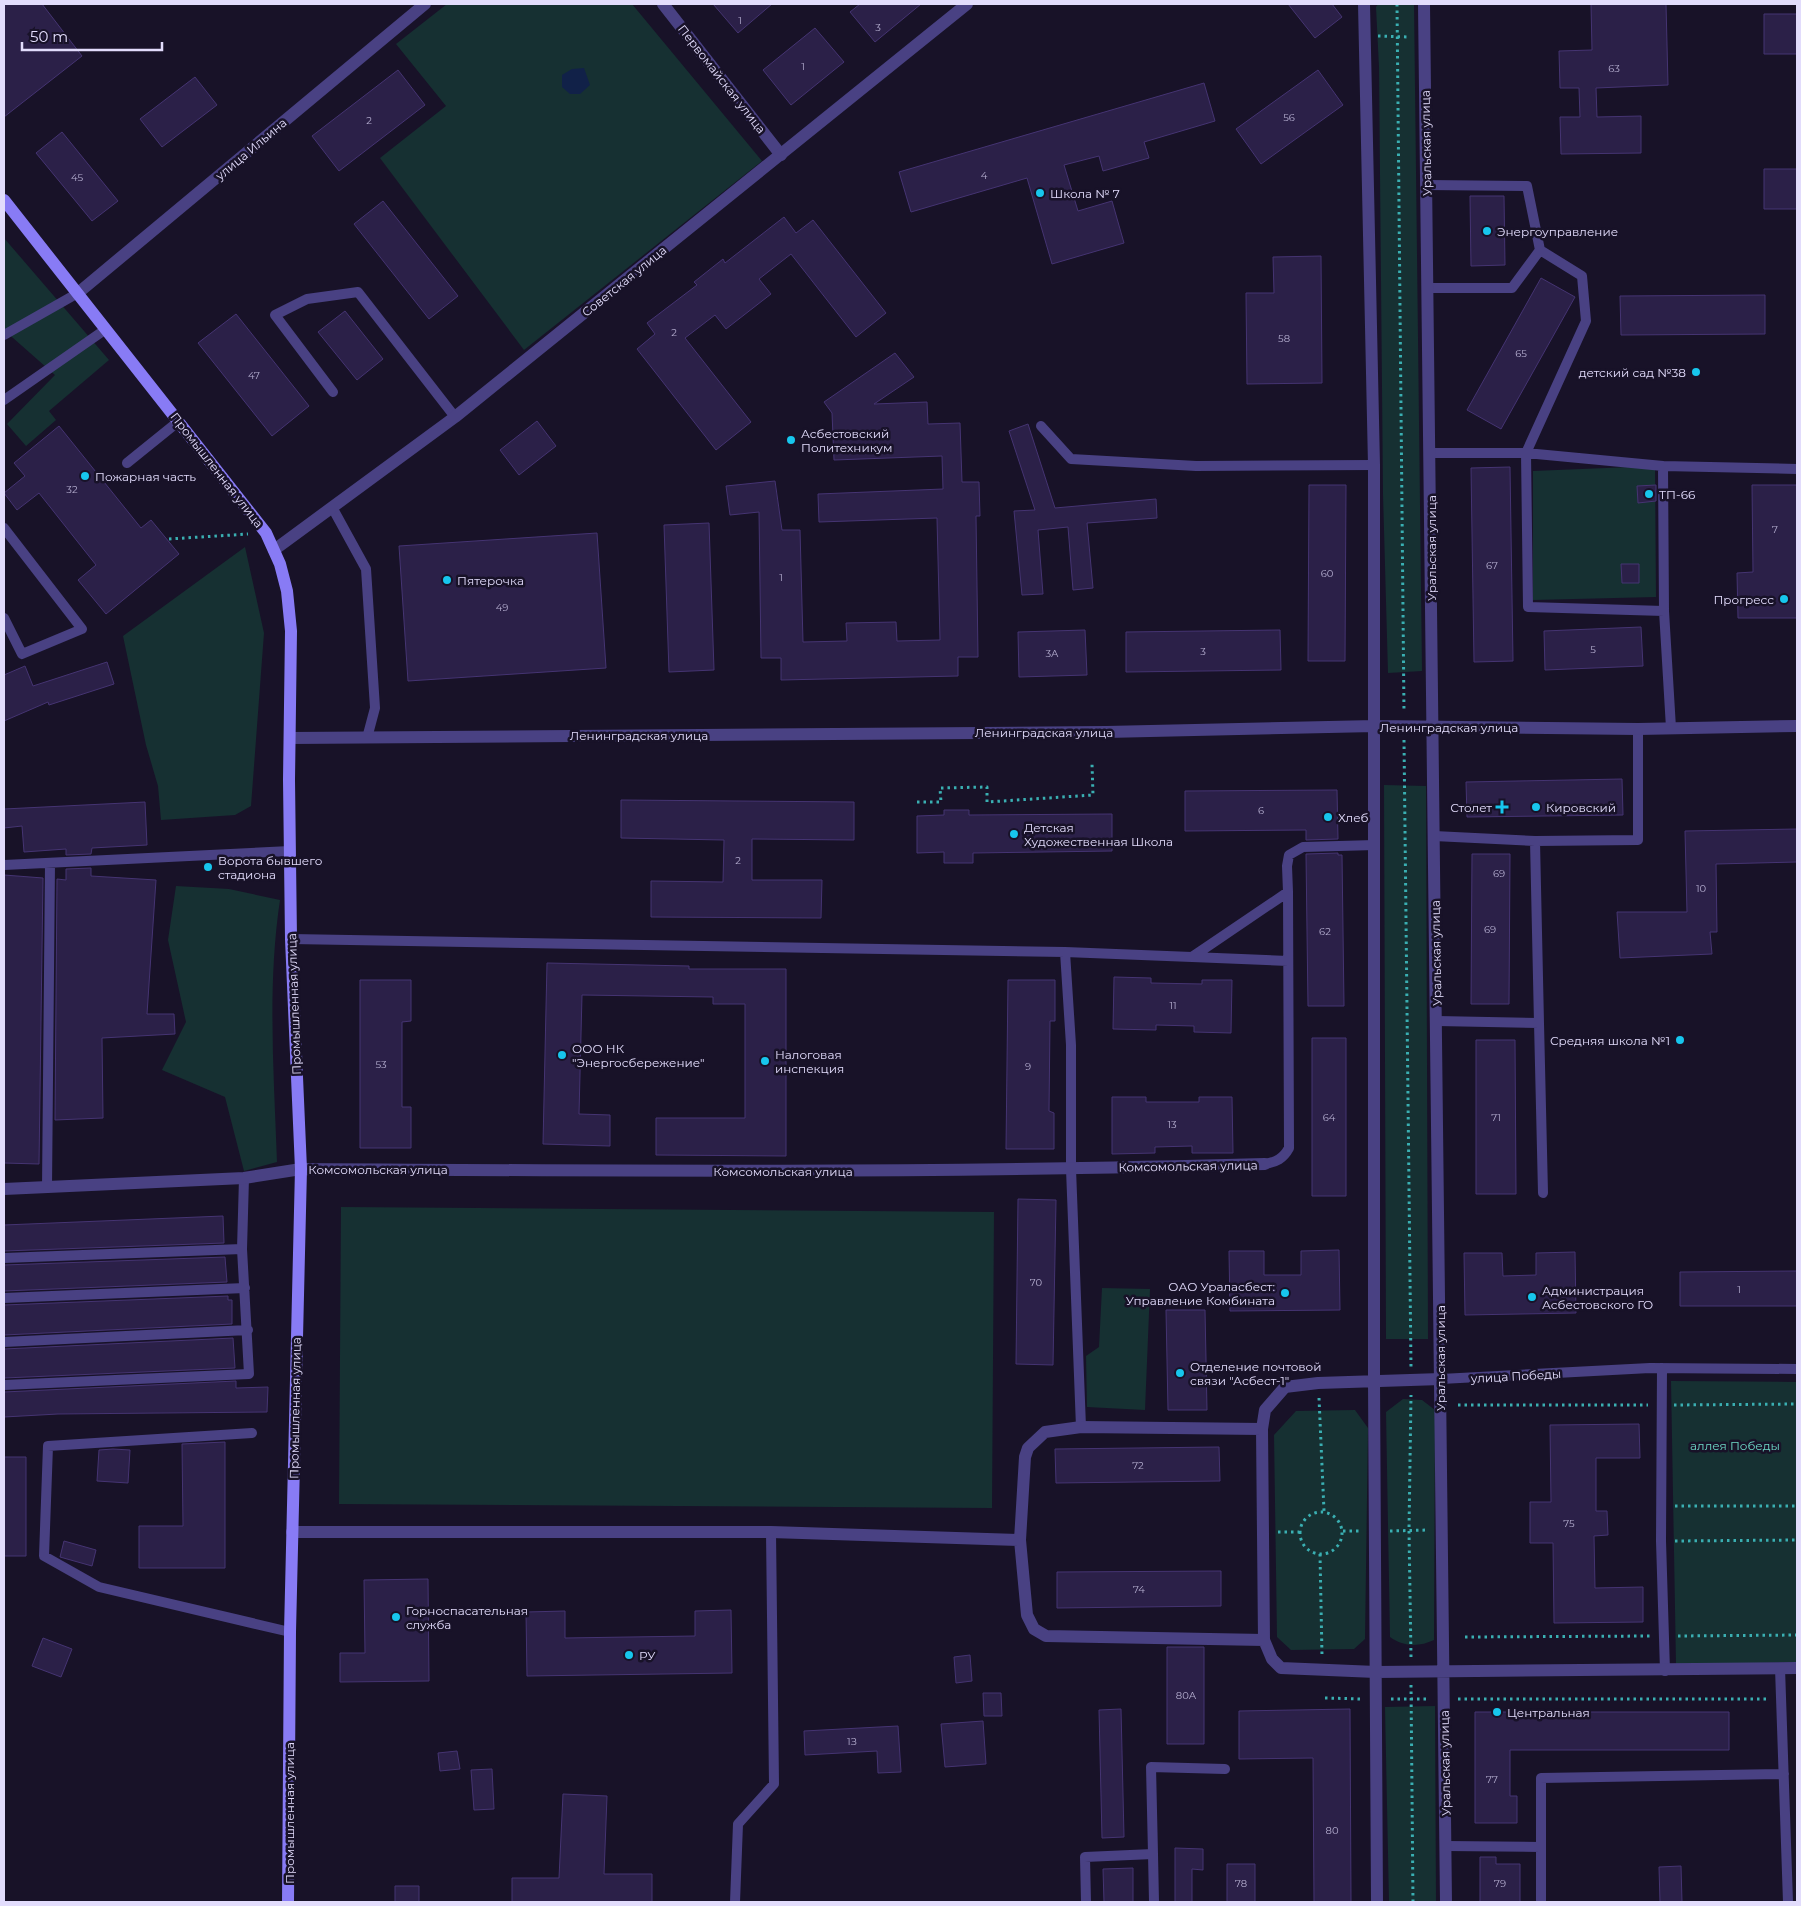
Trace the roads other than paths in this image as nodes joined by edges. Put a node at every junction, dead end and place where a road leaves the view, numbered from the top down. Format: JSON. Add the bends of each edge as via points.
{"nodes":[{"id":1,"x":425,"y":4,"type":"edge"},
{"id":2,"x":663,"y":4,"type":"edge"},
{"id":3,"x":967,"y":4,"type":"edge"},
{"id":4,"x":1364,"y":4,"type":"edge"},
{"id":5,"x":1424,"y":4,"type":"edge"},
{"id":6,"x":781,"y":155,"type":"junction"},
{"id":7,"x":1426,"y":185,"type":"junction"},
{"id":8,"x":4,"y":200,"type":"edge"},
{"id":9,"x":1540,"y":250,"type":"junction"},
{"id":10,"x":1428,"y":288,"type":"junction"},
{"id":11,"x":78,"y":293,"type":"junction"},
{"id":12,"x":106,"y":329,"type":"junction"},
{"id":13,"x":4,"y":335,"type":"edge"},
{"id":14,"x":333,"y":392,"type":"dead end"},
{"id":15,"x":4,"y":400,"type":"edge"},
{"id":16,"x":455,"y":416,"type":"junction"},
{"id":17,"x":179,"y":421,"type":"junction"},
{"id":18,"x":1041,"y":426,"type":"dead end"},
{"id":19,"x":1430,"y":453,"type":"junction"},
{"id":20,"x":1526,"y":453,"type":"junction"},
{"id":21,"x":127,"y":463,"type":"dead end"},
{"id":22,"x":1374,"y":465,"type":"junction"},
{"id":23,"x":1664,"y":466,"type":"junction"},
{"id":24,"x":1797,"y":469,"type":"edge"},
{"id":25,"x":332,"y":506,"type":"junction"},
{"id":26,"x":4,"y":528,"type":"edge"},
{"id":27,"x":274,"y":550,"type":"junction"},
{"id":28,"x":1664,"y":611,"type":"junction"},
{"id":29,"x":4,"y":618,"type":"edge"},
{"id":30,"x":1376,"y":726,"type":"junction"},
{"id":31,"x":1797,"y":726,"type":"edge"},
{"id":32,"x":1431,"y":727,"type":"junction"},
{"id":33,"x":1671,"y":728,"type":"junction"},
{"id":34,"x":1638,"y":729,"type":"junction"},
{"id":35,"x":290,"y":738,"type":"junction"},
{"id":36,"x":367,"y":738,"type":"junction"},
{"id":37,"x":1434,"y":836,"type":"junction"},
{"id":38,"x":1536,"y":840,"type":"junction"},
{"id":39,"x":1375,"y":845,"type":"junction"},
{"id":40,"x":290,"y":851,"type":"junction"},
{"id":41,"x":50,"y":864,"type":"junction"},
{"id":42,"x":4,"y":865,"type":"edge"},
{"id":43,"x":1288,"y":892,"type":"junction"},
{"id":44,"x":291,"y":939,"type":"junction"},
{"id":45,"x":1065,"y":952,"type":"junction"},
{"id":46,"x":1192,"y":957,"type":"junction"},
{"id":47,"x":1288,"y":961,"type":"junction"},
{"id":48,"x":1437,"y":1021,"type":"junction"},
{"id":49,"x":1539,"y":1023,"type":"junction"},
{"id":50,"x":1265,"y":1164,"type":"joint"},
{"id":51,"x":300,"y":1169,"type":"junction"},
{"id":52,"x":1071,"y":1169,"type":"junction"},
{"id":53,"x":244,"y":1178,"type":"junction"},
{"id":54,"x":47,"y":1188,"type":"junction"},
{"id":55,"x":4,"y":1189,"type":"edge"},
{"id":56,"x":1543,"y":1193,"type":"dead end"},
{"id":57,"x":242,"y":1249,"type":"junction"},
{"id":58,"x":4,"y":1258,"type":"edge"},
{"id":59,"x":245,"y":1288,"type":"junction"},
{"id":60,"x":4,"y":1298,"type":"edge"},
{"id":61,"x":248,"y":1330,"type":"junction"},
{"id":62,"x":4,"y":1342,"type":"edge"},
{"id":63,"x":1662,"y":1368,"type":"junction"},
{"id":64,"x":1797,"y":1369,"type":"edge"},
{"id":65,"x":1440,"y":1379,"type":"junction"},
{"id":66,"x":1374,"y":1382,"type":"junction"},
{"id":67,"x":4,"y":1385,"type":"edge"},
{"id":68,"x":1081,"y":1427,"type":"junction"},
{"id":69,"x":1262,"y":1429,"type":"junction"},
{"id":70,"x":252,"y":1433,"type":"dead end"},
{"id":71,"x":292,"y":1532,"type":"junction"},
{"id":72,"x":771,"y":1532,"type":"junction"},
{"id":73,"x":1020,"y":1540,"type":"junction"},
{"id":74,"x":290,"y":1632,"type":"junction"},
{"id":75,"x":1264,"y":1640,"type":"junction"},
{"id":76,"x":1780,"y":1668,"type":"junction"},
{"id":77,"x":1797,"y":1668,"type":"edge"},
{"id":78,"x":1443,"y":1671,"type":"junction"},
{"id":79,"x":1665,"y":1671,"type":"junction"},
{"id":80,"x":1376,"y":1672,"type":"junction"},
{"id":81,"x":1225,"y":1769,"type":"dead end"},
{"id":82,"x":1784,"y":1774,"type":"junction"},
{"id":83,"x":1446,"y":1846,"type":"junction"},
{"id":84,"x":1540,"y":1847,"type":"junction"},
{"id":85,"x":1153,"y":1854,"type":"junction"},
{"id":86,"x":288,"y":1902,"type":"edge"},
{"id":87,"x":736,"y":1902,"type":"edge"},
{"id":88,"x":1086,"y":1902,"type":"edge"},
{"id":89,"x":1154,"y":1902,"type":"edge"},
{"id":90,"x":1377,"y":1902,"type":"edge"},
{"id":91,"x":1446,"y":1902,"type":"edge"},
{"id":92,"x":1541,"y":1902,"type":"edge"},
{"id":93,"x":1788,"y":1902,"type":"edge"}],
"edges":[{"from":1,"to":11,"type":"street","name":"улица Ильина"},
{"from":2,"to":6,"type":"street","name":"Первомайская улица"},
{"from":3,"to":6,"type":"street","name":"Советская улица"},
{"from":4,"to":22,"type":"street"},
{"from":5,"to":7,"type":"street","name":"Уральская улица"},
{"from":6,"to":16,"type":"street","name":"Советская улица"},
{"from":7,"to":9,"type":"lane","via":[[1527,186]]},
{"from":7,"to":10,"type":"street","name":"Уральская улица"},
{"from":8,"to":11,"type":"main road","name":"Промышленная улица"},
{"from":9,"to":10,"type":"lane","via":[[1512,288]]},
{"from":9,"to":20,"type":"lane","via":[[1582,276],[1586,321]]},
{"from":10,"to":19,"type":"street","name":"Уральская улица"},
{"from":11,"to":12,"type":"main road","name":"Промышленная улица"},
{"from":11,"to":13,"type":"lane"},
{"from":12,"to":15,"type":"lane"},
{"from":12,"to":17,"type":"main road","name":"Промышленная улица"},
{"from":14,"to":16,"type":"lane","via":[[275,315],[307,299],[358,292]]},
{"from":16,"to":25,"type":"street","name":"Советская улица"},
{"from":17,"to":21,"type":"lane"},
{"from":17,"to":27,"type":"main road","name":"Промышленная улица","via":[[266,533]]},
{"from":18,"to":22,"type":"lane","via":[[1071,459],[1196,466]]},
{"from":19,"to":20,"type":"lane"},
{"from":19,"to":32,"type":"street","name":"Уральская улица"},
{"from":20,"to":23,"type":"lane"},
{"from":20,"to":28,"type":"lane","via":[[1528,607]]},
{"from":22,"to":30,"type":"street"},
{"from":23,"to":24,"type":"lane"},
{"from":23,"to":28,"type":"lane"},
{"from":25,"to":27,"type":"street","name":"Советская улица"},
{"from":25,"to":36,"type":"lane","via":[[366,569],[375,708]]},
{"from":26,"to":29,"type":"lane","via":[[82,629],[22,654]]},
{"from":27,"to":35,"type":"main road","name":"Промышленная улица","via":[[287,591],[291,630]]},
{"from":28,"to":33,"type":"lane"},
{"from":30,"to":32,"type":"street","name":"Ленинградская улица"},
{"from":30,"to":36,"type":"street","name":"Ленинградская улица","via":[[1096,732]]},
{"from":30,"to":39,"type":"street"},
{"from":31,"to":33,"type":"street","name":"Ленинградская улица"},
{"from":32,"to":34,"type":"street","name":"Ленинградская улица"},
{"from":32,"to":37,"type":"street","name":"Уральская улица"},
{"from":33,"to":34,"type":"street","name":"Ленинградская улица"},
{"from":34,"to":38,"type":"lane","via":[[1638,840]]},
{"from":35,"to":36,"type":"street","name":"Ленинградская улица"},
{"from":35,"to":40,"type":"main road","name":"Промышленная улица"},
{"from":37,"to":38,"type":"lane"},
{"from":37,"to":48,"type":"street","name":"Уральская улица"},
{"from":38,"to":49,"type":"lane"},
{"from":39,"to":43,"type":"lane","via":[[1303,847],[1289,855]]},
{"from":39,"to":66,"type":"street"},
{"from":40,"to":41,"type":"lane"},
{"from":40,"to":44,"type":"main road","name":"Промышленная улица"},
{"from":41,"to":42,"type":"lane"},
{"from":41,"to":54,"type":"lane"},
{"from":43,"to":46,"type":"lane"},
{"from":43,"to":47,"type":"lane"},
{"from":44,"to":45,"type":"lane"},
{"from":44,"to":51,"type":"main road","name":"Промышленная улица"},
{"from":45,"to":46,"type":"lane"},
{"from":45,"to":52,"type":"lane","via":[[1071,1045]]},
{"from":46,"to":47,"type":"lane"},
{"from":47,"to":50,"type":"lane","via":[[1289,1148],[1275,1162]]},
{"from":48,"to":49,"type":"lane"},
{"from":48,"to":65,"type":"street","name":"Уральская улица"},
{"from":49,"to":56,"type":"lane"},
{"from":50,"to":52,"type":"street","name":"Комсомольская улица"},
{"from":51,"to":52,"type":"street","name":"Комсомольская улица","via":[[786,1172]]},
{"from":51,"to":53,"type":"street","name":"Комсомольская улица"},
{"from":51,"to":71,"type":"main road","name":"Промышленная улица"},
{"from":52,"to":68,"type":"lane"},
{"from":53,"to":54,"type":"street","name":"Комсомольская улица"},
{"from":53,"to":57,"type":"lane"},
{"from":54,"to":55,"type":"street","name":"Комсомольская улица"},
{"from":57,"to":58,"type":"lane"},
{"from":57,"to":59,"type":"lane"},
{"from":59,"to":60,"type":"lane"},
{"from":59,"to":61,"type":"lane"},
{"from":61,"to":62,"type":"lane"},
{"from":61,"to":67,"type":"lane","via":[[249,1374]]},
{"from":63,"to":64,"type":"lane","name":"улица Победы"},
{"from":63,"to":65,"type":"lane","name":"улица Победы"},
{"from":63,"to":79,"type":"lane","via":[[1661,1541]]},
{"from":65,"to":66,"type":"street","name":"улица Победы"},
{"from":65,"to":78,"type":"street","name":"Уральская улица"},
{"from":66,"to":69,"type":"street","name":"улица Победы","via":[[1285,1387],[1265,1410]]},
{"from":66,"to":80,"type":"street"},
{"from":68,"to":69,"type":"street"},
{"from":68,"to":73,"type":"street","via":[[1044,1432],[1028,1448]]},
{"from":69,"to":75,"type":"street","name":"улица Победы"},
{"from":70,"to":74,"type":"lane","via":[[48,1446],[44,1556],[99,1587]]},
{"from":71,"to":72,"type":"street"},
{"from":71,"to":74,"type":"main road","name":"Промышленная улица"},
{"from":72,"to":73,"type":"street"},
{"from":72,"to":87,"type":"lane","via":[[774,1784],[738,1824]]},
{"from":73,"to":75,"type":"street","via":[[1027,1615],[1034,1630],[1046,1636]]},
{"from":74,"to":86,"type":"main road","name":"Промышленная улица"},
{"from":75,"to":80,"type":"street","via":[[1280,1668]]},
{"from":76,"to":77,"type":"street"},
{"from":76,"to":79,"type":"street"},
{"from":76,"to":82,"type":"lane"},
{"from":78,"to":79,"type":"street"},
{"from":78,"to":80,"type":"street"},
{"from":78,"to":83,"type":"street","name":"Уральская улица"},
{"from":80,"to":90,"type":"street"},
{"from":81,"to":85,"type":"lane","via":[[1151,1767]]},
{"from":82,"to":84,"type":"lane","via":[[1541,1778]]},
{"from":82,"to":93,"type":"lane"},
{"from":83,"to":84,"type":"lane"},
{"from":83,"to":91,"type":"street","name":"Уральская улица"},
{"from":84,"to":92,"type":"lane"},
{"from":85,"to":88,"type":"lane","via":[[1086,1857]]},
{"from":85,"to":89,"type":"lane"}]}
